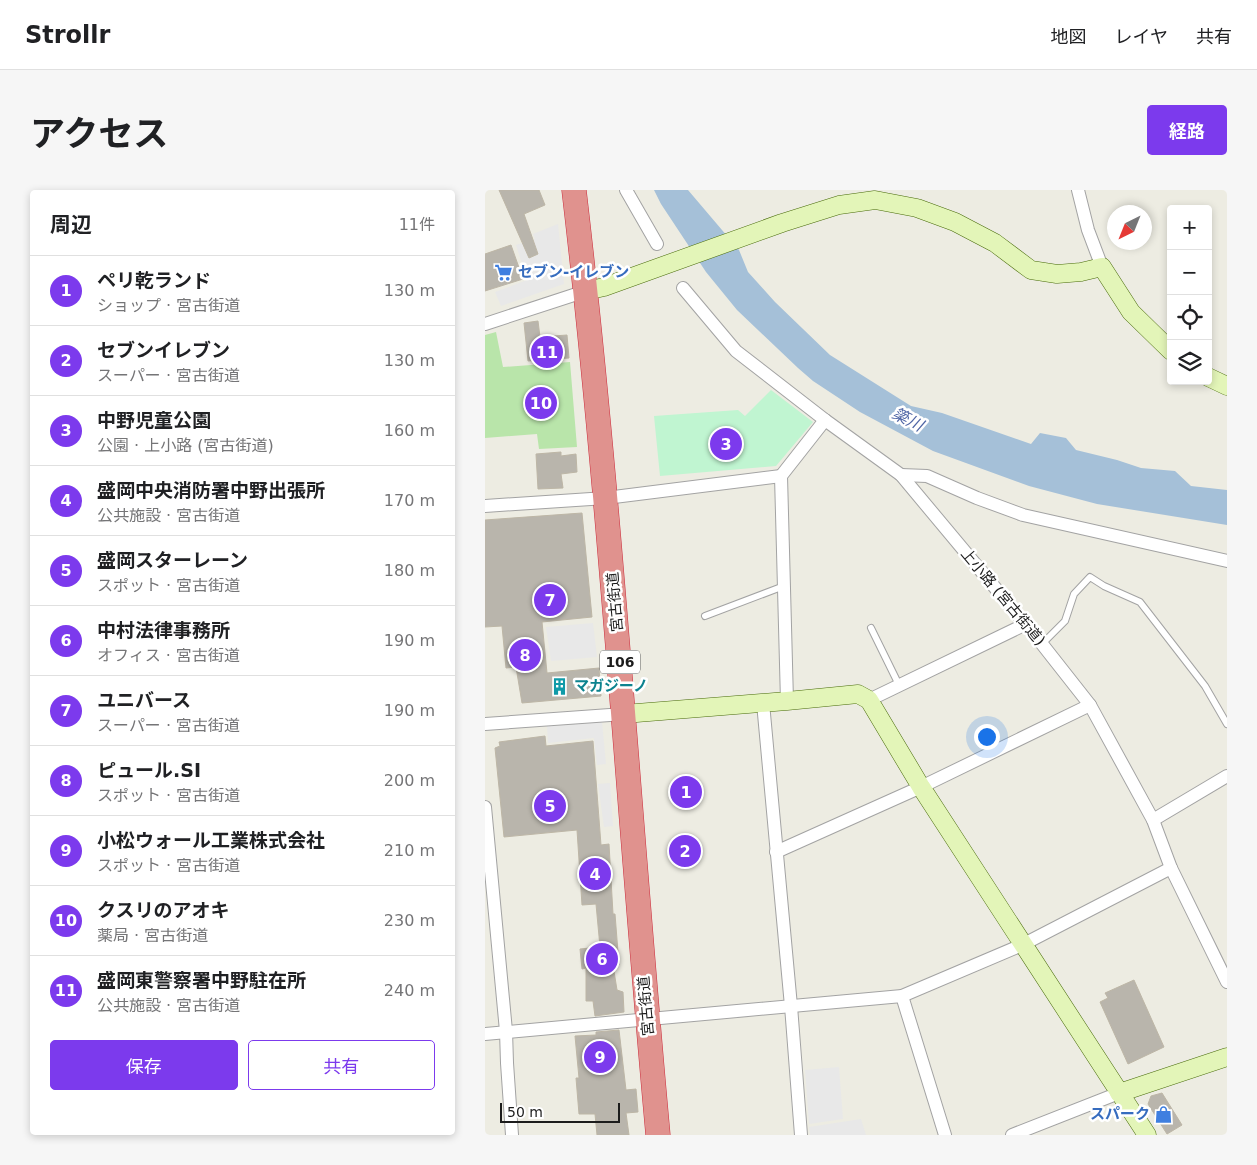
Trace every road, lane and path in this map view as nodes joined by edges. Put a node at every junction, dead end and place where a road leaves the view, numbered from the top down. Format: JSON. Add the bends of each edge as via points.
{"nodes":[{"id":1,"x":574,"y":190,"type":"edge"},
{"id":2,"x":626,"y":190,"type":"edge"},
{"id":3,"x":1078,"y":190,"type":"edge"},
{"id":4,"x":657,"y":244,"type":"dead end"},
{"id":5,"x":1102,"y":267,"type":"junction"},
{"id":6,"x":683,"y":288,"type":"dead end"},
{"id":7,"x":586,"y":291,"type":"junction"},
{"id":8,"x":485,"y":324,"type":"edge"},
{"id":9,"x":1167,"y":347,"type":"edge"},
{"id":10,"x":1212,"y":379,"type":"edge"},
{"id":11,"x":1227,"y":386,"type":"edge"},
{"id":12,"x":825,"y":420,"type":"junction"},
{"id":13,"x":901,"y":475,"type":"junction"},
{"id":14,"x":781,"y":476,"type":"junction"},
{"id":15,"x":606,"y":498,"type":"junction"},
{"id":16,"x":485,"y":506,"type":"edge"},
{"id":17,"x":1227,"y":561,"type":"edge"},
{"id":18,"x":784,"y":586,"type":"junction"},
{"id":19,"x":705,"y":616,"type":"dead end"},
{"id":20,"x":1026,"y":624,"type":"junction"},
{"id":21,"x":871,"y":628,"type":"dead end"},
{"id":22,"x":1042,"y":644,"type":"junction"},
{"id":23,"x":899,"y":685,"type":"junction"},
{"id":24,"x":869,"y":700,"type":"junction"},
{"id":25,"x":787,"y":701,"type":"junction"},
{"id":26,"x":763,"y":703,"type":"junction"},
{"id":27,"x":1090,"y":705,"type":"junction"},
{"id":28,"x":624,"y":714,"type":"junction"},
{"id":29,"x":485,"y":724,"type":"edge"},
{"id":30,"x":1227,"y":724,"type":"edge"},
{"id":31,"x":1227,"y":776,"type":"edge"},
{"id":32,"x":921,"y":787,"type":"junction"},
{"id":33,"x":485,"y":807,"type":"edge"},
{"id":34,"x":1153,"y":820,"type":"junction"},
{"id":35,"x":777,"y":852,"type":"junction"},
{"id":36,"x":1171,"y":868,"type":"junction"},
{"id":37,"x":1022,"y":945,"type":"junction"},
{"id":38,"x":1227,"y":982,"type":"edge"},
{"id":39,"x":902,"y":996,"type":"junction"},
{"id":40,"x":791,"y":1006,"type":"junction"},
{"id":41,"x":647,"y":1020,"type":"junction"},
{"id":42,"x":506,"y":1031,"type":"junction"},
{"id":43,"x":485,"y":1034,"type":"edge"},
{"id":44,"x":1227,"y":1057,"type":"edge"},
{"id":45,"x":1119,"y":1094,"type":"junction"},
{"id":46,"x":513,"y":1135,"type":"edge"},
{"id":47,"x":658,"y":1135,"type":"edge"},
{"id":48,"x":801,"y":1135,"type":"edge"},
{"id":49,"x":945,"y":1135,"type":"edge"},
{"id":50,"x":1013,"y":1135,"type":"edge"},
{"id":51,"x":1147,"y":1135,"type":"edge"}],
"edges":[{"from":1,"to":7,"type":"highway","name":"宮古街道","number":"106"},
{"from":2,"to":4,"type":"street"},
{"from":3,"to":5,"type":"street"},
{"from":5,"to":7,"type":"street","via":[[1057,274],[1031,270],[995,243],[955,222],[917,208],[875,200],[839,204]]},
{"from":5,"to":9,"type":"street","via":[[1131,312]]},
{"from":6,"to":12,"type":"street","name":"上小路 (宮古街道)","via":[[736,351]]},
{"from":7,"to":8,"type":"street"},
{"from":7,"to":15,"type":"highway","name":"宮古街道","number":"106"},
{"from":10,"to":11,"type":"street"},
{"from":12,"to":13,"type":"street","name":"上小路 (宮古街道)"},
{"from":12,"to":14,"type":"street"},
{"from":13,"to":17,"type":"street","via":[[927,476],[1023,515]]},
{"from":13,"to":20,"type":"street","name":"上小路 (宮古街道)"},
{"from":14,"to":15,"type":"street"},
{"from":14,"to":18,"type":"street"},
{"from":15,"to":16,"type":"street"},
{"from":15,"to":28,"type":"highway","name":"宮古街道","number":"106"},
{"from":18,"to":19,"type":"lane"},
{"from":18,"to":25,"type":"street"},
{"from":20,"to":22,"type":"street","name":"上小路 (宮古街道)"},
{"from":20,"to":23,"type":"street"},
{"from":21,"to":23,"type":"lane"},
{"from":22,"to":27,"type":"street","name":"上小路 (宮古街道)"},
{"from":22,"to":30,"type":"lane","via":[[1065,622],[1074,594],[1090,577],[1139,602],[1205,686]]},
{"from":23,"to":24,"type":"street"},
{"from":24,"to":25,"type":"street","via":[[858,694]]},
{"from":24,"to":32,"type":"street"},
{"from":25,"to":26,"type":"street"},
{"from":26,"to":28,"type":"street"},
{"from":26,"to":35,"type":"street"},
{"from":27,"to":32,"type":"street"},
{"from":27,"to":34,"type":"street","name":"上小路 (宮古街道)"},
{"from":28,"to":29,"type":"street"},
{"from":28,"to":41,"type":"highway","name":"宮古街道","number":"106"},
{"from":31,"to":34,"type":"street"},
{"from":32,"to":35,"type":"street"},
{"from":32,"to":37,"type":"street"},
{"from":33,"to":42,"type":"street"},
{"from":34,"to":36,"type":"street","name":"上小路 (宮古街道)"},
{"from":35,"to":40,"type":"street"},
{"from":36,"to":37,"type":"street"},
{"from":36,"to":38,"type":"street","name":"上小路 (宮古街道)"},
{"from":37,"to":39,"type":"street"},
{"from":37,"to":45,"type":"street"},
{"from":39,"to":40,"type":"street"},
{"from":39,"to":49,"type":"street"},
{"from":40,"to":41,"type":"street"},
{"from":40,"to":48,"type":"street"},
{"from":41,"to":42,"type":"street"},
{"from":41,"to":47,"type":"highway","name":"宮古街道","number":"106"},
{"from":42,"to":43,"type":"street"},
{"from":42,"to":46,"type":"street"},
{"from":44,"to":45,"type":"street"},
{"from":45,"to":50,"type":"street"},
{"from":45,"to":51,"type":"street"}]}
